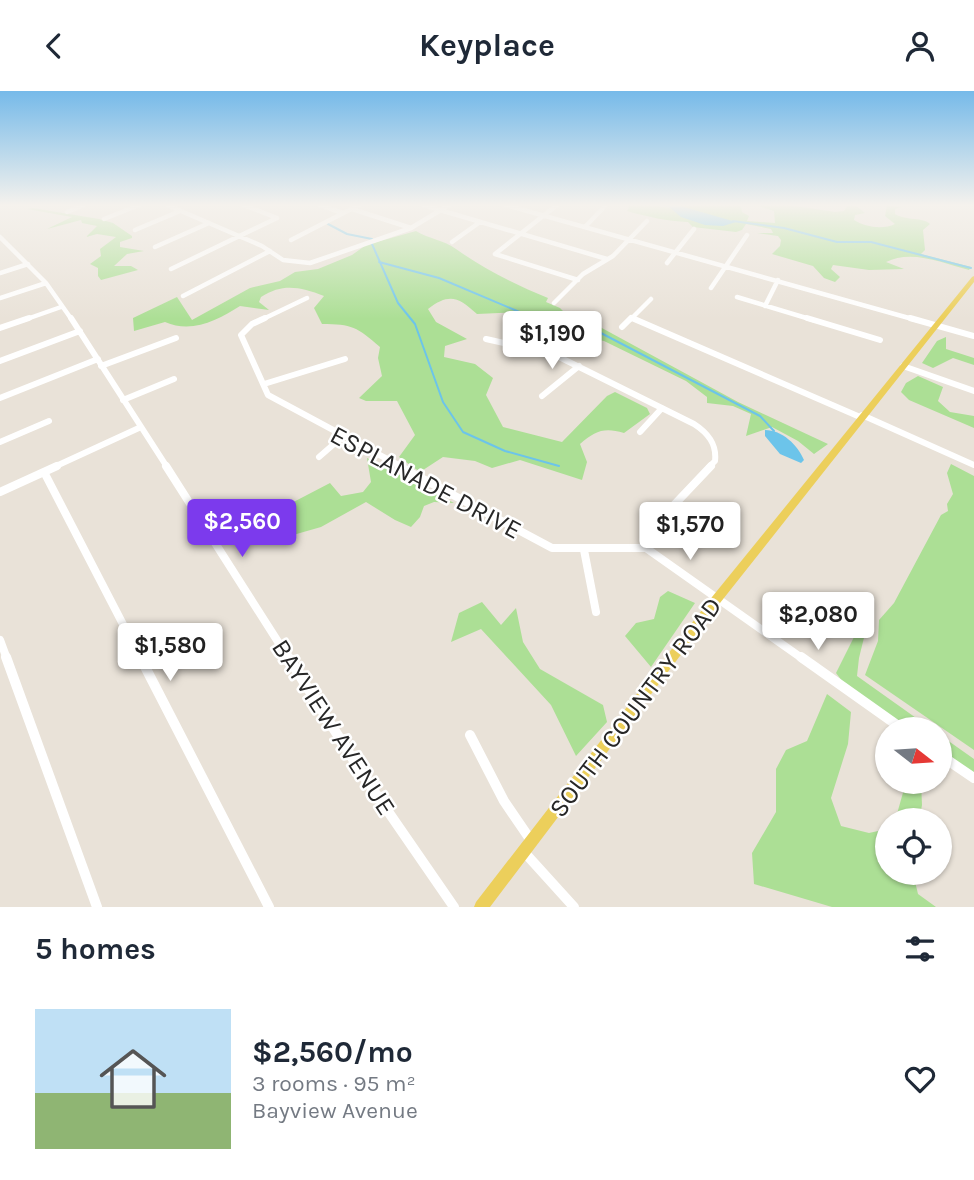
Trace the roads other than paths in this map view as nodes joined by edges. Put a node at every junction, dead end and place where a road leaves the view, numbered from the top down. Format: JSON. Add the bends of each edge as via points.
{"nodes":[{"id":1,"x":6,"y":243,"type":"edge"},
{"id":2,"x":164,"y":243,"type":"edge"},
{"id":3,"x":227,"y":243,"type":"edge"},
{"id":4,"x":253,"y":243,"type":"edge"},
{"id":5,"x":369,"y":243,"type":"edge"},
{"id":6,"x":509,"y":243,"type":"edge"},
{"id":7,"x":552,"y":243,"type":"edge"},
{"id":8,"x":625,"y":243,"type":"edge"},
{"id":9,"x":644,"y":243,"type":"edge"},
{"id":10,"x":683,"y":243,"type":"edge"},
{"id":11,"x":742,"y":243,"type":"edge"},
{"id":12,"x":10,"y":247,"type":"junction"},
{"id":13,"x":155,"y":247,"type":"dead end"},
{"id":14,"x":0,"y":250,"type":"edge"},
{"id":15,"x":270,"y":251,"type":"junction"},
{"id":16,"x":676,"y":252,"type":"junction"},
{"id":17,"x":607,"y":259,"type":"junction"},
{"id":18,"x":667,"y":263,"type":"dead end"},
{"id":19,"x":28,"y":264,"type":"junction"},
{"id":20,"x":727,"y":266,"type":"junction"},
{"id":21,"x":171,"y":269,"type":"dead end"},
{"id":22,"x":0,"y":273,"type":"edge"},
{"id":23,"x":974,"y":278,"type":"edge"},
{"id":24,"x":578,"y":280,"type":"junction"},
{"id":25,"x":778,"y":280,"type":"junction"},
{"id":26,"x":46,"y":283,"type":"junction"},
{"id":27,"x":711,"y":288,"type":"dead end"},
{"id":28,"x":183,"y":296,"type":"dead end"},
{"id":29,"x":737,"y":297,"type":"dead end"},
{"id":30,"x":0,"y":298,"type":"edge"},
{"id":31,"x":307,"y":298,"type":"dead end"},
{"id":32,"x":651,"y":299,"type":"dead end"},
{"id":33,"x":554,"y":303,"type":"dead end"},
{"id":34,"x":765,"y":306,"type":"junction"},
{"id":35,"x":61,"y":307,"type":"junction"},
{"id":36,"x":632,"y":318,"type":"junction"},
{"id":37,"x":936,"y":325,"type":"junction"},
{"id":38,"x":622,"y":327,"type":"dead end"},
{"id":39,"x":0,"y":328,"type":"edge"},
{"id":40,"x":80,"y":331,"type":"junction"},
{"id":41,"x":974,"y":336,"type":"edge"},
{"id":42,"x":176,"y":338,"type":"dead end"},
{"id":43,"x":486,"y":339,"type":"dead end"},
{"id":44,"x":880,"y":340,"type":"dead end"},
{"id":45,"x":345,"y":359,"type":"dead end"},
{"id":46,"x":0,"y":361,"type":"edge"},
{"id":47,"x":99,"y":363,"type":"junction"},
{"id":48,"x":579,"y":366,"type":"junction"},
{"id":49,"x":903,"y":366,"type":"junction"},
{"id":50,"x":174,"y":379,"type":"dead end"},
{"id":51,"x":264,"y":384,"type":"junction"},
{"id":52,"x":974,"y":391,"type":"edge"},
{"id":53,"x":542,"y":396,"type":"dead end"},
{"id":54,"x":0,"y":398,"type":"edge"},
{"id":55,"x":123,"y":400,"type":"junction"},
{"id":56,"x":662,"y":408,"type":"junction"},
{"id":57,"x":861,"y":416,"type":"junction"},
{"id":58,"x":49,"y":421,"type":"dead end"},
{"id":59,"x":141,"y":427,"type":"junction"},
{"id":60,"x":640,"y":432,"type":"dead end"},
{"id":61,"x":342,"y":437,"type":"junction"},
{"id":62,"x":0,"y":442,"type":"edge"},
{"id":63,"x":319,"y":457,"type":"dead end"},
{"id":64,"x":974,"y":465,"type":"edge"},
{"id":65,"x":44,"y":472,"type":"junction"},
{"id":66,"x":0,"y":492,"type":"edge"},
{"id":67,"x":646,"y":548,"type":"junction"},
{"id":68,"x":584,"y":550,"type":"junction"},
{"id":69,"x":716,"y":600,"type":"junction"},
{"id":70,"x":596,"y":612,"type":"dead end"},
{"id":71,"x":0,"y":640,"type":"edge"},
{"id":72,"x":885,"y":717,"type":"edge"},
{"id":73,"x":470,"y":736,"type":"dead end"},
{"id":74,"x":952,"y":763,"type":"edge"},
{"id":75,"x":974,"y":779,"type":"edge"},
{"id":76,"x":533,"y":843,"type":"junction"},
{"id":77,"x":525,"y":853,"type":"junction"},
{"id":78,"x":97,"y":907,"type":"edge"},
{"id":79,"x":269,"y":907,"type":"edge"},
{"id":80,"x":454,"y":907,"type":"edge"},
{"id":81,"x":481,"y":907,"type":"edge"},
{"id":82,"x":574,"y":907,"type":"edge"}],
"edges":[{"from":1,"to":12,"type":"street","name":"BAYVIEW AVENUE"},
{"from":2,"to":13,"type":"street"},
{"from":3,"to":21,"type":"street"},
{"from":4,"to":15,"type":"street"},
{"from":5,"to":15,"type":"street","via":[[317,262],[284,260]]},
{"from":6,"to":24,"type":"street","via":[[495,254]]},
{"from":7,"to":17,"type":"street"},
{"from":8,"to":17,"type":"street"},
{"from":9,"to":16,"type":"street"},
{"from":10,"to":16,"type":"street"},
{"from":11,"to":20,"type":"street"},
{"from":12,"to":14,"type":"street"},
{"from":12,"to":19,"type":"street","name":"BAYVIEW AVENUE"},
{"from":15,"to":28,"type":"street"},
{"from":16,"to":18,"type":"street"},
{"from":16,"to":20,"type":"street"},
{"from":17,"to":24,"type":"street"},
{"from":19,"to":22,"type":"street"},
{"from":19,"to":26,"type":"street","name":"BAYVIEW AVENUE"},
{"from":20,"to":25,"type":"street"},
{"from":20,"to":27,"type":"street"},
{"from":23,"to":37,"type":"main road","name":"SOUTH COUNTRY ROAD"},
{"from":24,"to":33,"type":"street"},
{"from":25,"to":34,"type":"street"},
{"from":25,"to":37,"type":"street"},
{"from":26,"to":30,"type":"street"},
{"from":26,"to":35,"type":"street","name":"BAYVIEW AVENUE"},
{"from":29,"to":34,"type":"street"},
{"from":31,"to":51,"type":"street","name":"ESPLANADE DRIVE","via":[[252,324],[241,335]]},
{"from":32,"to":36,"type":"street"},
{"from":34,"to":44,"type":"street"},
{"from":35,"to":39,"type":"street"},
{"from":35,"to":40,"type":"street","name":"BAYVIEW AVENUE"},
{"from":36,"to":38,"type":"street"},
{"from":36,"to":57,"type":"street"},
{"from":37,"to":41,"type":"street"},
{"from":37,"to":49,"type":"main road","name":"SOUTH COUNTRY ROAD"},
{"from":40,"to":46,"type":"street"},
{"from":40,"to":47,"type":"street","name":"BAYVIEW AVENUE"},
{"from":42,"to":47,"type":"street"},
{"from":43,"to":48,"type":"street","via":[[546,352]]},
{"from":45,"to":51,"type":"street"},
{"from":47,"to":54,"type":"street"},
{"from":47,"to":55,"type":"street","name":"BAYVIEW AVENUE"},
{"from":48,"to":53,"type":"street"},
{"from":48,"to":56,"type":"street"},
{"from":49,"to":52,"type":"street"},
{"from":49,"to":57,"type":"main road","name":"SOUTH COUNTRY ROAD"},
{"from":50,"to":55,"type":"street"},
{"from":51,"to":61,"type":"street","name":"ESPLANADE DRIVE","via":[[273,398]]},
{"from":55,"to":59,"type":"street","name":"BAYVIEW AVENUE"},
{"from":56,"to":60,"type":"street"},
{"from":56,"to":67,"type":"street","via":[[701,428],[717,455],[656,524]]},
{"from":57,"to":64,"type":"street"},
{"from":57,"to":69,"type":"main road","name":"SOUTH COUNTRY ROAD"},
{"from":58,"to":62,"type":"street"},
{"from":59,"to":65,"type":"street"},
{"from":59,"to":80,"type":"street","name":"BAYVIEW AVENUE","via":[[365,778]]},
{"from":61,"to":63,"type":"street"},
{"from":61,"to":68,"type":"street","name":"ESPLANADE DRIVE","via":[[539,542],[552,548]]},
{"from":65,"to":66,"type":"street"},
{"from":65,"to":79,"type":"street"},
{"from":67,"to":68,"type":"street","name":"ESPLANADE DRIVE"},
{"from":67,"to":69,"type":"street"},
{"from":68,"to":70,"type":"street"},
{"from":69,"to":72,"type":"street"},
{"from":69,"to":76,"type":"main road","name":"SOUTH COUNTRY ROAD"},
{"from":71,"to":78,"type":"street"},
{"from":73,"to":76,"type":"street","via":[[504,801]]},
{"from":74,"to":75,"type":"street"},
{"from":76,"to":77,"type":"main road","name":"SOUTH COUNTRY ROAD"},
{"from":77,"to":81,"type":"main road","name":"SOUTH COUNTRY ROAD"},
{"from":77,"to":82,"type":"street"}]}
